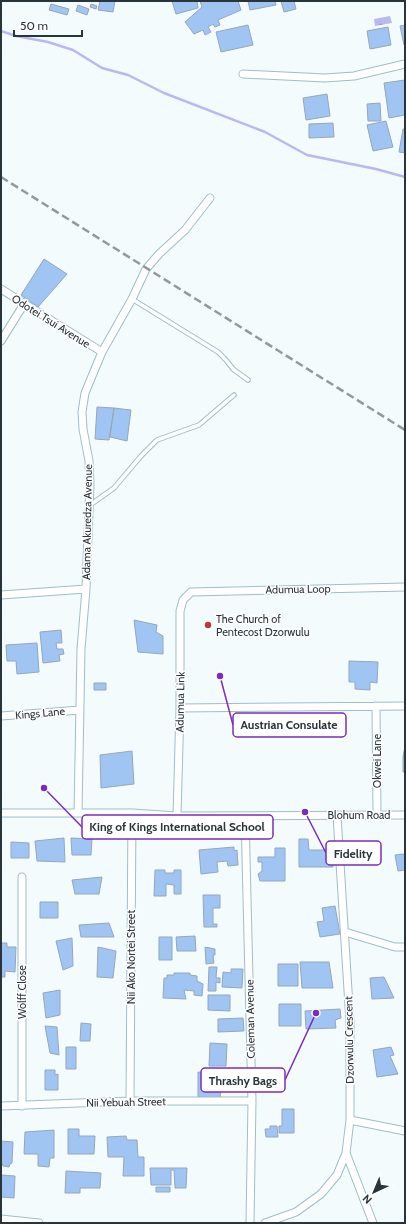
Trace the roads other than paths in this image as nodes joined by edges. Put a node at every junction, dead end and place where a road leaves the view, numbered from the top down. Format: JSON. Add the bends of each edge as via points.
{"nodes":[{"id":1,"x":405,"y":64,"type":"edge"},
{"id":2,"x":243,"y":74,"type":"dead end"},
{"id":3,"x":210,"y":198,"type":"dead end"},
{"id":4,"x":1,"y":289,"type":"edge"},
{"id":5,"x":132,"y":299,"type":"junction"},
{"id":6,"x":24,"y":304,"type":"junction"},
{"id":7,"x":1,"y":341,"type":"edge"},
{"id":8,"x":102,"y":352,"type":"junction"},
{"id":9,"x":248,"y":380,"type":"dead end"},
{"id":10,"x":234,"y":395,"type":"dead end"},
{"id":11,"x":89,"y":505,"type":"junction"},
{"id":12,"x":405,"y":586,"type":"edge"},
{"id":13,"x":86,"y":589,"type":"junction"},
{"id":14,"x":191,"y":592,"type":"joint"},
{"id":15,"x":1,"y":595,"type":"edge"},
{"id":16,"x":376,"y":706,"type":"junction"},
{"id":17,"x":405,"y":706,"type":"edge"},
{"id":18,"x":180,"y":708,"type":"junction"},
{"id":19,"x":80,"y":710,"type":"junction"},
{"id":20,"x":1,"y":716,"type":"edge"},
{"id":21,"x":1,"y":813,"type":"edge"},
{"id":22,"x":78,"y":813,"type":"junction"},
{"id":23,"x":132,"y":813,"type":"junction"},
{"id":24,"x":377,"y":815,"type":"junction"},
{"id":25,"x":405,"y":815,"type":"edge"},
{"id":26,"x":177,"y":816,"type":"junction"},
{"id":27,"x":245,"y":816,"type":"junction"},
{"id":28,"x":338,"y":816,"type":"junction"},
{"id":29,"x":22,"y":877,"type":"dead end"},
{"id":30,"x":345,"y":932,"type":"junction"},
{"id":31,"x":405,"y":947,"type":"edge"},
{"id":32,"x":130,"y":1101,"type":"junction"},
{"id":33,"x":252,"y":1102,"type":"junction"},
{"id":34,"x":1,"y":1106,"type":"edge"},
{"id":35,"x":22,"y":1106,"type":"junction"},
{"id":36,"x":350,"y":1120,"type":"junction"},
{"id":37,"x":405,"y":1130,"type":"edge"},
{"id":38,"x":346,"y":1153,"type":"junction"},
{"id":39,"x":1,"y":1219,"type":"edge"},
{"id":40,"x":39,"y":1223,"type":"edge"},
{"id":41,"x":250,"y":1223,"type":"edge"},
{"id":42,"x":265,"y":1223,"type":"edge"},
{"id":43,"x":373,"y":1223,"type":"edge"}],
"edges":[{"from":1,"to":2,"type":"street","via":[[354,76],[325,78]]},
{"from":3,"to":5,"type":"street","name":"Adama Akuredza Avenue","via":[[185,230],[146,269]]},
{"from":4,"to":6,"type":"street","name":"Odotei Tsui Avenue"},
{"from":5,"to":8,"type":"street","name":"Adama Akuredza Avenue"},
{"from":5,"to":9,"type":"lane","via":[[218,352],[233,370]]},
{"from":6,"to":7,"type":"street"},
{"from":6,"to":8,"type":"street","name":"Odotei Tsui Avenue"},
{"from":8,"to":11,"type":"street","name":"Adama Akuredza Avenue","via":[[85,393],[82,412],[89,461]]},
{"from":10,"to":11,"type":"lane","via":[[199,426],[157,440],[114,488]]},
{"from":11,"to":13,"type":"street","name":"Adama Akuredza Avenue"},
{"from":12,"to":14,"type":"street","name":"Adumua Loop"},
{"from":13,"to":15,"type":"street"},
{"from":13,"to":19,"type":"street","name":"Adama Akuredza Avenue","via":[[81,649]]},
{"from":14,"to":18,"type":"street","name":"Adumua Link","via":[[184,600],[180,611]]},
{"from":16,"to":17,"type":"street"},
{"from":16,"to":18,"type":"street"},
{"from":16,"to":24,"type":"street","name":"Okwei Lane"},
{"from":18,"to":26,"type":"street","name":"Adumua Link"},
{"from":19,"to":20,"type":"street","name":"Kings Lane"},
{"from":19,"to":22,"type":"street","name":"Adama Akuredza Avenue"},
{"from":21,"to":22,"type":"street","name":"Blohum Road"},
{"from":22,"to":23,"type":"street","name":"Blohum Road"},
{"from":23,"to":26,"type":"street","name":"Blohum Road"},
{"from":23,"to":32,"type":"street","name":"Nii Ako Nortei Street"},
{"from":24,"to":25,"type":"street","name":"Blohum Road"},
{"from":24,"to":28,"type":"street","name":"Blohum Road"},
{"from":26,"to":27,"type":"street","name":"Blohum Road"},
{"from":27,"to":28,"type":"street","name":"Blohum Road"},
{"from":27,"to":33,"type":"street","name":"Coleman Avenue"},
{"from":28,"to":30,"type":"street","name":"Dzorwulu Crescent"},
{"from":29,"to":35,"type":"street","name":"Wolff Close"},
{"from":30,"to":31,"type":"street","via":[[395,947]]},
{"from":30,"to":36,"type":"street","name":"Dzorwulu Crescent","via":[[350,1022]]},
{"from":32,"to":33,"type":"street","name":"Nii Yebuah Street"},
{"from":32,"to":35,"type":"street","name":"Nii Yebuah Street"},
{"from":33,"to":41,"type":"street","name":"Coleman Avenue"},
{"from":34,"to":35,"type":"street","name":"Nii Yebuah Street"},
{"from":36,"to":37,"type":"street"},
{"from":36,"to":38,"type":"street","name":"Dzorwulu Crescent"},
{"from":38,"to":42,"type":"street","name":"Dzorwulu Crescent","via":[[336,1175],[321,1194],[296,1212]]},
{"from":38,"to":43,"type":"street"},
{"from":39,"to":40,"type":"street"}]}
